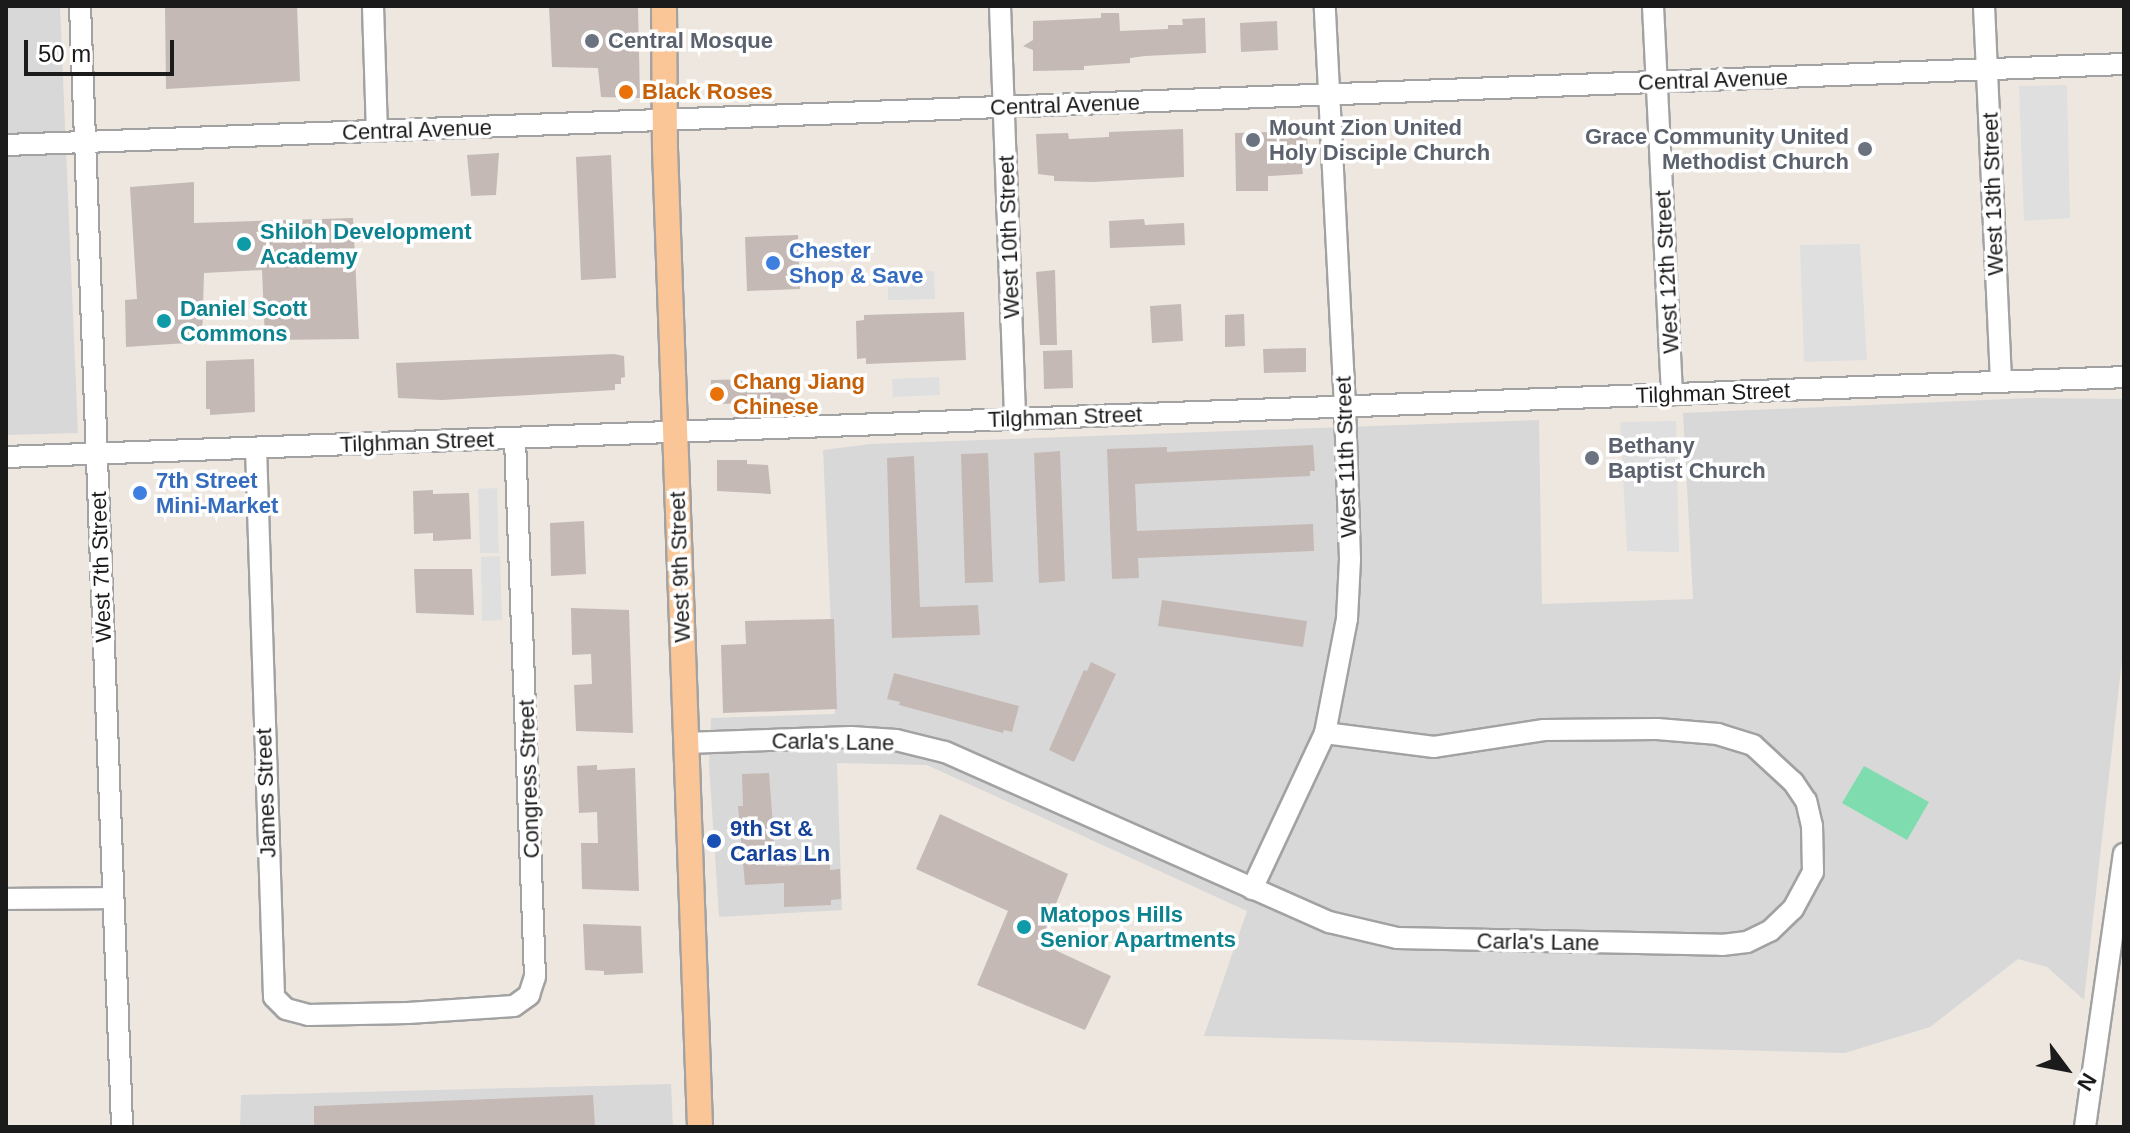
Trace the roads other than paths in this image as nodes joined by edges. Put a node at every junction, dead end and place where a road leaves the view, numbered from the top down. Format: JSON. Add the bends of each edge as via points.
{"nodes":[{"id":1,"x":80,"y":6,"type":"edge"},
{"id":2,"x":373,"y":6,"type":"edge"},
{"id":3,"x":664,"y":6,"type":"edge"},
{"id":4,"x":1000,"y":6,"type":"edge"},
{"id":5,"x":1325,"y":6,"type":"edge"},
{"id":6,"x":1653,"y":6,"type":"edge"},
{"id":7,"x":1984,"y":6,"type":"edge"},
{"id":8,"x":2124,"y":64,"type":"edge"},
{"id":9,"x":1988,"y":69,"type":"junction"},
{"id":10,"x":1656,"y":82,"type":"junction"},
{"id":11,"x":1330,"y":94,"type":"junction"},
{"id":12,"x":1005,"y":107,"type":"junction"},
{"id":13,"x":666,"y":120,"type":"junction"},
{"id":14,"x":377,"y":131,"type":"junction"},
{"id":15,"x":85,"y":142,"type":"junction"},
{"id":16,"x":6,"y":145,"type":"edge"},
{"id":17,"x":2124,"y":377,"type":"edge"},
{"id":18,"x":2001,"y":381,"type":"junction"},
{"id":19,"x":1672,"y":395,"type":"junction"},
{"id":20,"x":1345,"y":407,"type":"junction"},
{"id":21,"x":1015,"y":419,"type":"junction"},
{"id":22,"x":675,"y":432,"type":"junction"},
{"id":23,"x":515,"y":438,"type":"junction"},
{"id":24,"x":256,"y":448,"type":"junction"},
{"id":25,"x":97,"y":453,"type":"junction"},
{"id":26,"x":6,"y":457,"type":"edge"},
{"id":27,"x":1325,"y":733,"type":"junction"},
{"id":28,"x":686,"y":743,"type":"junction"},
{"id":29,"x":2124,"y":854,"type":"edge"},
{"id":30,"x":1252,"y":889,"type":"junction"},
{"id":31,"x":113,"y":898,"type":"junction"},
{"id":32,"x":6,"y":899,"type":"edge"},
{"id":33,"x":408,"y":1013,"type":"joint"},
{"id":34,"x":122,"y":1127,"type":"edge"},
{"id":35,"x":700,"y":1127,"type":"edge"},
{"id":36,"x":2085,"y":1127,"type":"edge"}],
"edges":[{"from":1,"to":15,"type":"street","name":"West 7th Street"},
{"from":2,"to":14,"type":"street"},
{"from":3,"to":13,"type":"main road","name":"West 9th Street"},
{"from":4,"to":12,"type":"street","name":"West 10th Street"},
{"from":5,"to":11,"type":"street","name":"West 11th Street"},
{"from":6,"to":10,"type":"street","name":"West 12th Street"},
{"from":7,"to":9,"type":"street","name":"West 13th Street"},
{"from":8,"to":9,"type":"street","name":"Central Avenue"},
{"from":9,"to":10,"type":"street","name":"Central Avenue"},
{"from":9,"to":18,"type":"street","name":"West 13th Street"},
{"from":10,"to":11,"type":"street","name":"Central Avenue"},
{"from":10,"to":19,"type":"street","name":"West 12th Street"},
{"from":11,"to":12,"type":"street","name":"Central Avenue"},
{"from":11,"to":20,"type":"street","name":"West 11th Street"},
{"from":12,"to":13,"type":"street","name":"Central Avenue"},
{"from":12,"to":21,"type":"street","name":"West 10th Street"},
{"from":13,"to":14,"type":"street","name":"Central Avenue"},
{"from":13,"to":22,"type":"main road","name":"West 9th Street"},
{"from":14,"to":15,"type":"street","name":"Central Avenue"},
{"from":15,"to":16,"type":"street","name":"Central Avenue"},
{"from":15,"to":25,"type":"street","name":"West 7th Street"},
{"from":17,"to":18,"type":"street","name":"Tilghman Street"},
{"from":18,"to":19,"type":"street","name":"Tilghman Street"},
{"from":19,"to":20,"type":"street","name":"Tilghman Street"},
{"from":20,"to":21,"type":"street","name":"Tilghman Street"},
{"from":20,"to":27,"type":"street","name":"West 11th Street","via":[[1347,619]]},
{"from":21,"to":22,"type":"street","name":"Tilghman Street"},
{"from":22,"to":23,"type":"street","name":"Tilghman Street"},
{"from":22,"to":28,"type":"main road","name":"West 9th Street"},
{"from":23,"to":24,"type":"street","name":"Tilghman Street"},
{"from":23,"to":33,"type":"street","name":"Congress Street","via":[[535,977],[529,995],[514,1006]]},
{"from":24,"to":25,"type":"street","name":"Tilghman Street"},
{"from":24,"to":33,"type":"street","name":"James Street","via":[[274,997],[295,1014]]},
{"from":25,"to":26,"type":"street","name":"Tilghman Street"},
{"from":25,"to":31,"type":"street","name":"West 7th Street"},
{"from":27,"to":30,"type":"street","name":"West 11th Street"},
{"from":27,"to":30,"type":"street","name":"Carla's Lane","via":[[1434,747],[1544,730],[1718,734],[1753,745],[1793,782],[1806,801],[1812,826],[1813,872],[1793,909],[1770,931],[1747,942],[1722,945],[1397,938],[1329,922]]},
{"from":28,"to":30,"type":"street","name":"Carla's Lane","via":[[851,737],[896,740],[945,752]]},
{"from":28,"to":35,"type":"main road","name":"West 9th Street"},
{"from":29,"to":36,"type":"street"},
{"from":31,"to":32,"type":"street"},
{"from":31,"to":34,"type":"street","name":"West 7th Street"}]}
